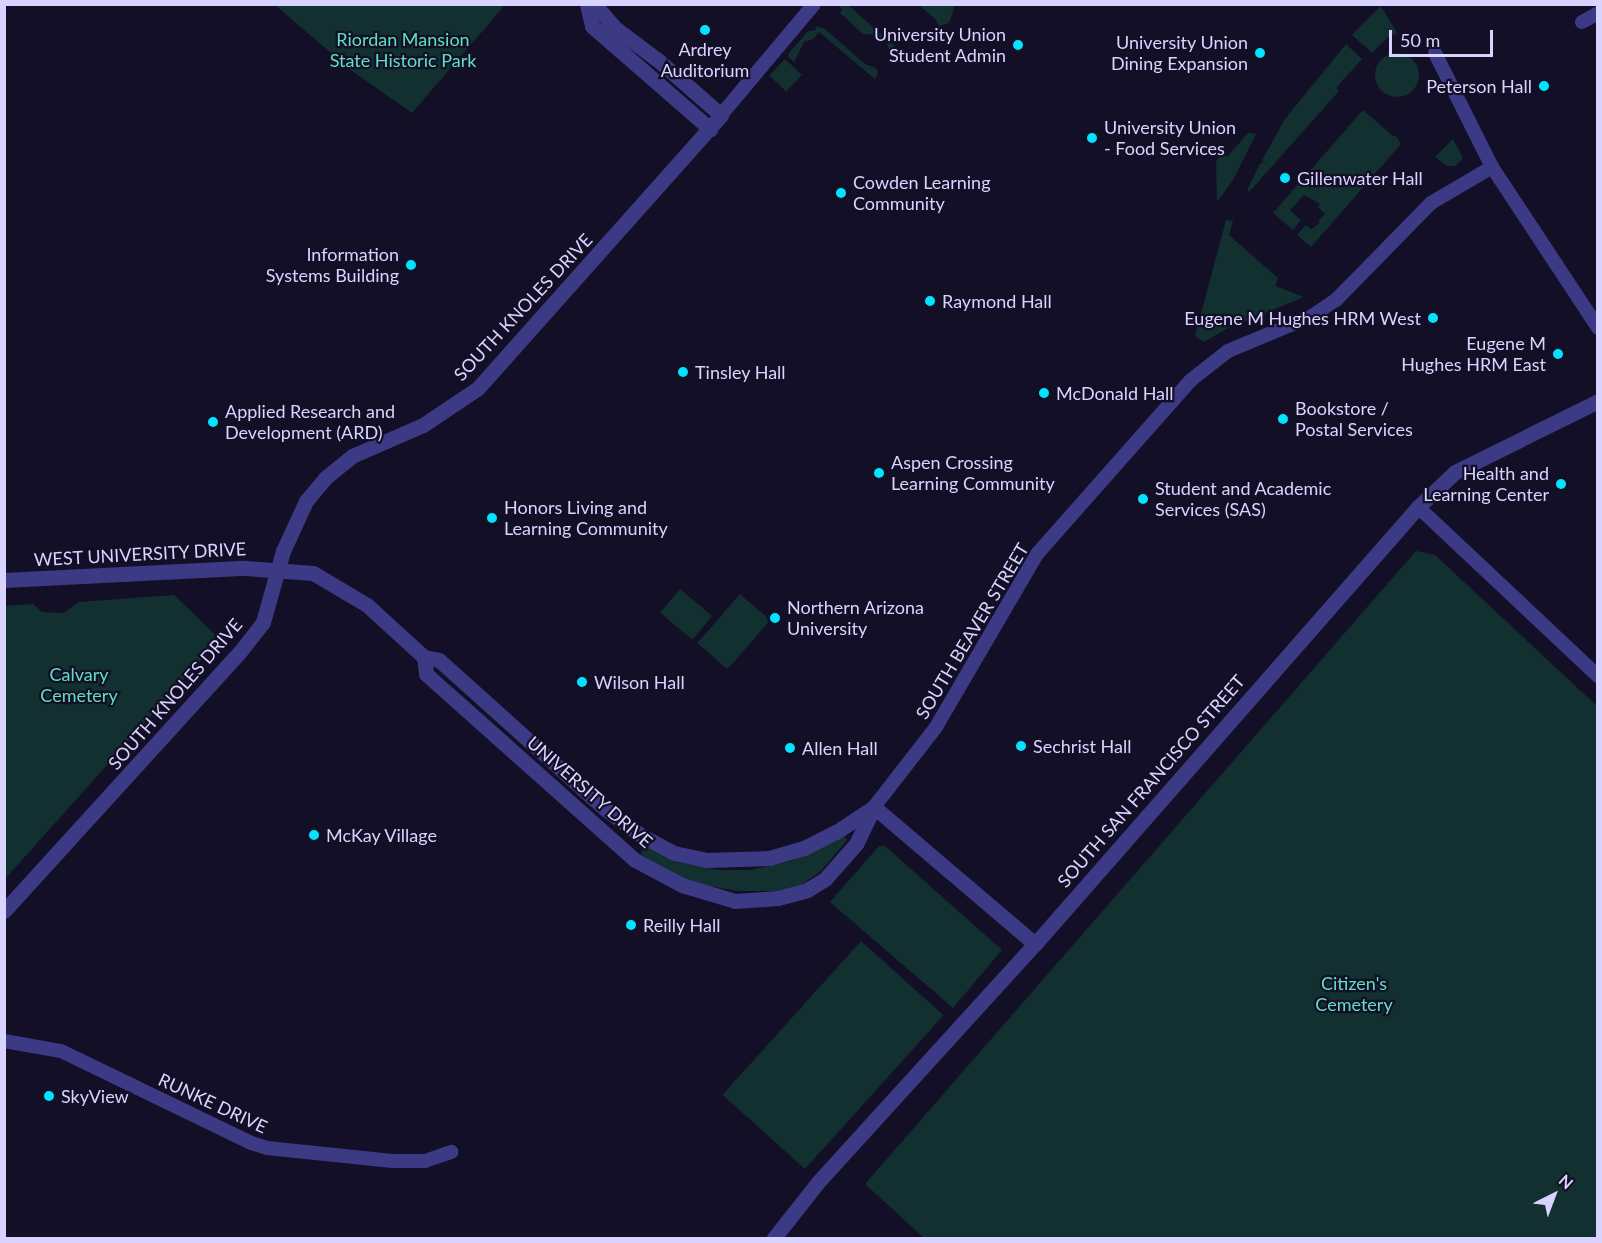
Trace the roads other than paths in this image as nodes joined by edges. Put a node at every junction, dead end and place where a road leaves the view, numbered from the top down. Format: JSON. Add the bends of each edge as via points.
{"nodes":[{"id":1,"x":587,"y":4,"type":"edge"},
{"id":2,"x":594,"y":4,"type":"edge"},
{"id":3,"x":814,"y":4,"type":"edge"},
{"id":4,"x":1598,"y":13,"type":"edge"},
{"id":5,"x":1582,"y":22,"type":"dead end"},
{"id":6,"x":1435,"y":53,"type":"dead end"},
{"id":7,"x":721,"y":115,"type":"junction"},
{"id":8,"x":710,"y":129,"type":"junction"},
{"id":9,"x":1492,"y":167,"type":"junction"},
{"id":10,"x":1598,"y":328,"type":"edge"},
{"id":11,"x":1598,"y":400,"type":"edge"},
{"id":12,"x":1418,"y":507,"type":"junction"},
{"id":13,"x":278,"y":570,"type":"junction"},
{"id":14,"x":4,"y":580,"type":"edge"},
{"id":15,"x":424,"y":657,"type":"junction"},
{"id":16,"x":1598,"y":676,"type":"edge"},
{"id":17,"x":874,"y":807,"type":"junction"},
{"id":18,"x":4,"y":911,"type":"edge"},
{"id":19,"x":1035,"y":944,"type":"junction"},
{"id":20,"x":4,"y":1041,"type":"edge"},
{"id":21,"x":451,"y":1152,"type":"dead end"},
{"id":22,"x":774,"y":1239,"type":"edge"}],
"edges":[{"from":1,"to":8,"type":"street","via":[[592,26]]},
{"from":2,"to":7,"type":"street","via":[[615,28]]},
{"from":3,"to":7,"type":"street","name":"SOUTH KNOLES DRIVE"},
{"from":4,"to":5,"type":"street"},
{"from":6,"to":9,"type":"street"},
{"from":7,"to":8,"type":"street","name":"SOUTH KNOLES DRIVE"},
{"from":8,"to":13,"type":"street","name":"SOUTH KNOLES DRIVE","via":[[478,388],[423,425],[352,456],[325,478],[306,501]]},
{"from":9,"to":10,"type":"street"},
{"from":9,"to":17,"type":"street","name":"SOUTH BEAVER STREET","via":[[1431,203],[1336,300],[1304,320],[1228,351],[1191,380],[1037,554],[936,727]]},
{"from":11,"to":12,"type":"street","name":"SOUTH SAN FRANCISCO STREET","via":[[1455,472]]},
{"from":12,"to":16,"type":"street"},
{"from":12,"to":19,"type":"street","name":"SOUTH SAN FRANCISCO STREET"},
{"from":13,"to":14,"type":"street","name":"WEST UNIVERSITY DRIVE","via":[[245,568]]},
{"from":13,"to":15,"type":"street","name":"UNIVERSITY DRIVE","via":[[313,573],[340,587],[367,605]]},
{"from":13,"to":18,"type":"street","name":"SOUTH KNOLES DRIVE","via":[[263,622],[239,654]]},
{"from":15,"to":17,"type":"street","name":"UNIVERSITY DRIVE","via":[[439,660],[605,809],[642,837],[674,853],[707,860],[769,858],[804,848]]},
{"from":15,"to":17,"type":"street","name":"UNIVERSITY DRIVE","via":[[426,674],[635,860],[682,885],[735,901],[778,898],[807,890],[825,879],[856,844]]},
{"from":17,"to":19,"type":"street"},
{"from":19,"to":22,"type":"street","name":"SOUTH SAN FRANCISCO STREET","via":[[819,1181]]},
{"from":20,"to":21,"type":"street","name":"RUNKE DRIVE","via":[[61,1051],[267,1148],[392,1161],[425,1161]]}]}
